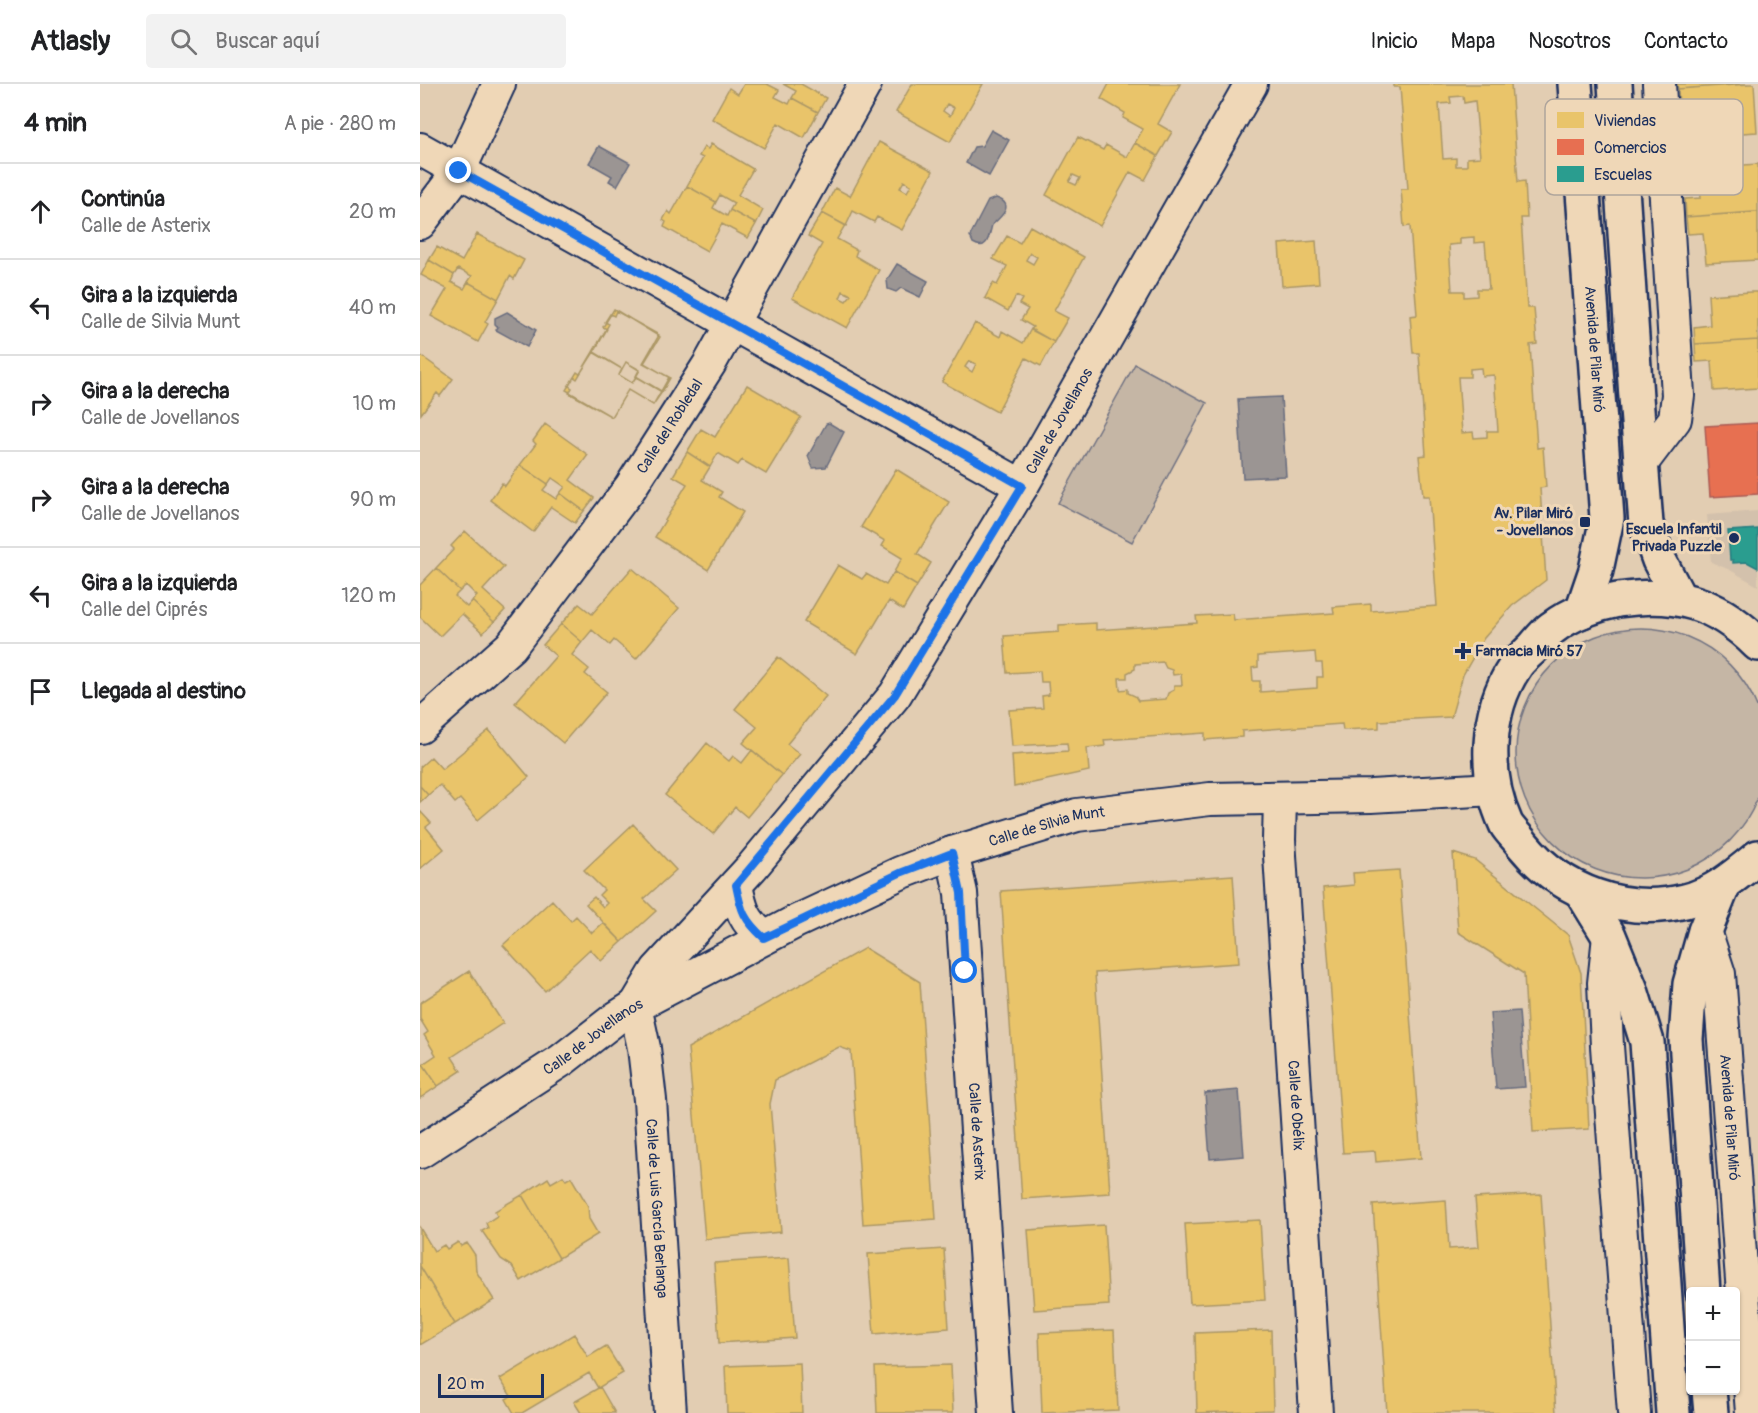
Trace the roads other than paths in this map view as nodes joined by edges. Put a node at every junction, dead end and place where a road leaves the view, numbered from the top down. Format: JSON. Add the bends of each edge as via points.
{"nodes":[{"id":1,"x":499,"y":84,"type":"edge"},
{"id":2,"x":865,"y":84,"type":"edge"},
{"id":3,"x":1251,"y":84,"type":"edge"},
{"id":4,"x":1575,"y":84,"type":"edge"},
{"id":5,"x":1615,"y":84,"type":"edge"},
{"id":6,"x":1659,"y":84,"type":"edge"},
{"id":7,"x":1576,"y":99,"type":"edge"},
{"id":8,"x":1616,"y":99,"type":"edge"},
{"id":9,"x":1660,"y":99,"type":"edge"},
{"id":10,"x":420,"y":149,"type":"edge"},
{"id":11,"x":459,"y":171,"type":"junction"},
{"id":12,"x":1583,"y":195,"type":"edge"},
{"id":13,"x":1623,"y":195,"type":"edge"},
{"id":14,"x":1666,"y":195,"type":"edge"},
{"id":15,"x":420,"y":223,"type":"edge"},
{"id":16,"x":732,"y":322,"type":"junction"},
{"id":17,"x":1641,"y":464,"type":"junction"},
{"id":18,"x":1022,"y":486,"type":"junction"},
{"id":19,"x":1679,"y":598,"type":"junction"},
{"id":20,"x":1582,"y":611,"type":"junction"},
{"id":21,"x":1758,"y":644,"type":"edge"},
{"id":22,"x":420,"y":727,"type":"edge"},
{"id":23,"x":1494,"y":789,"type":"junction"},
{"id":24,"x":1280,"y":798,"type":"junction"},
{"id":25,"x":952,"y":853,"type":"junction"},
{"id":26,"x":1758,"y":857,"type":"edge"},
{"id":27,"x":736,"y":885,"type":"junction"},
{"id":28,"x":1723,"y":886,"type":"junction"},
{"id":29,"x":1582,"y":892,"type":"junction"},
{"id":30,"x":1705,"y":931,"type":"junction"},
{"id":31,"x":1609,"y":936,"type":"junction"},
{"id":32,"x":764,"y":938,"type":"junction"},
{"id":33,"x":635,"y":1006,"type":"junction"},
{"id":34,"x":420,"y":1152,"type":"edge"},
{"id":35,"x":1702,"y":1287,"type":"edge"},
{"id":36,"x":1709,"y":1395,"type":"edge"},
{"id":37,"x":670,"y":1413,"type":"edge"},
{"id":38,"x":996,"y":1413,"type":"edge"},
{"id":39,"x":1316,"y":1413,"type":"edge"},
{"id":40,"x":1634,"y":1413,"type":"edge"},
{"id":41,"x":1673,"y":1413,"type":"edge"},
{"id":42,"x":1711,"y":1413,"type":"edge"},
{"id":43,"x":1752,"y":1413,"type":"edge"}],
"edges":[{"from":1,"to":11,"type":"street"},
{"from":2,"to":16,"type":"street","name":"Calle del Robledal"},
{"from":3,"to":18,"type":"street","name":"Calle de Jovellanos"},
{"from":4,"to":7,"type":"street","name":"Avenida de Pilar Miró"},
{"from":5,"to":8,"type":"street"},
{"from":6,"to":9,"type":"street"},
{"from":10,"to":11,"type":"street"},
{"from":11,"to":15,"type":"street"},
{"from":11,"to":16,"type":"street"},
{"from":12,"to":20,"type":"street","name":"Avenida de Pilar Miró","via":[[1608,518]]},
{"from":13,"to":17,"type":"street"},
{"from":14,"to":17,"type":"street","via":[[1678,394],[1675,419]]},
{"from":16,"to":18,"type":"street"},
{"from":16,"to":22,"type":"street","name":"Calle del Robledal","via":[[630,488],[511,646]]},
{"from":17,"to":19,"type":"street","via":[[1646,524]]},
{"from":18,"to":27,"type":"street","name":"Calle de Jovellanos","via":[[895,695]]},
{"from":19,"to":20,"type":"street","via":[[1646,596]]},
{"from":19,"to":21,"type":"street","via":[[1719,612]]},
{"from":20,"to":23,"type":"street","via":[[1551,628],[1515,667],[1498,702],[1490,755]]},
{"from":23,"to":24,"type":"street","name":"Calle de Silvia Munt"},
{"from":23,"to":29,"type":"street","via":[[1507,825],[1534,859],[1556,878]]},
{"from":24,"to":25,"type":"street","name":"Calle de Silvia Munt","via":[[1210,799],[1077,815]]},
{"from":24,"to":39,"type":"street","name":"Calle de Obélix","via":[[1279,840]]},
{"from":25,"to":32,"type":"street","name":"Calle de Silvia Munt","via":[[900,873]]},
{"from":25,"to":38,"type":"street","name":"Calle de Asterix","via":[[961,893]]},
{"from":26,"to":28,"type":"street"},
{"from":27,"to":32,"type":"street","via":[[749,925]]},
{"from":27,"to":33,"type":"street","name":"Calle de Jovellanos","via":[[657,970]]},
{"from":28,"to":29,"type":"street","via":[[1685,901],[1651,905],[1622,903]]},
{"from":28,"to":30,"type":"street"},
{"from":29,"to":31,"type":"street"},
{"from":30,"to":35,"type":"street","via":[[1690,984],[1686,1039]]},
{"from":30,"to":43,"type":"street","name":"Avenida de Pilar Miró","via":[[1719,974]]},
{"from":31,"to":40,"type":"street","via":[[1604,983],[1607,1046]]},
{"from":31,"to":41,"type":"street","via":[[1647,1042]]},
{"from":32,"to":33,"type":"street","name":"Calle de Silvia Munt"},
{"from":33,"to":34,"type":"street","name":"Calle de Jovellanos","via":[[562,1060]]},
{"from":33,"to":37,"type":"street","name":"Calle de Luis García Berlanga","via":[[650,1100]]},
{"from":36,"to":42,"type":"street"}]}
